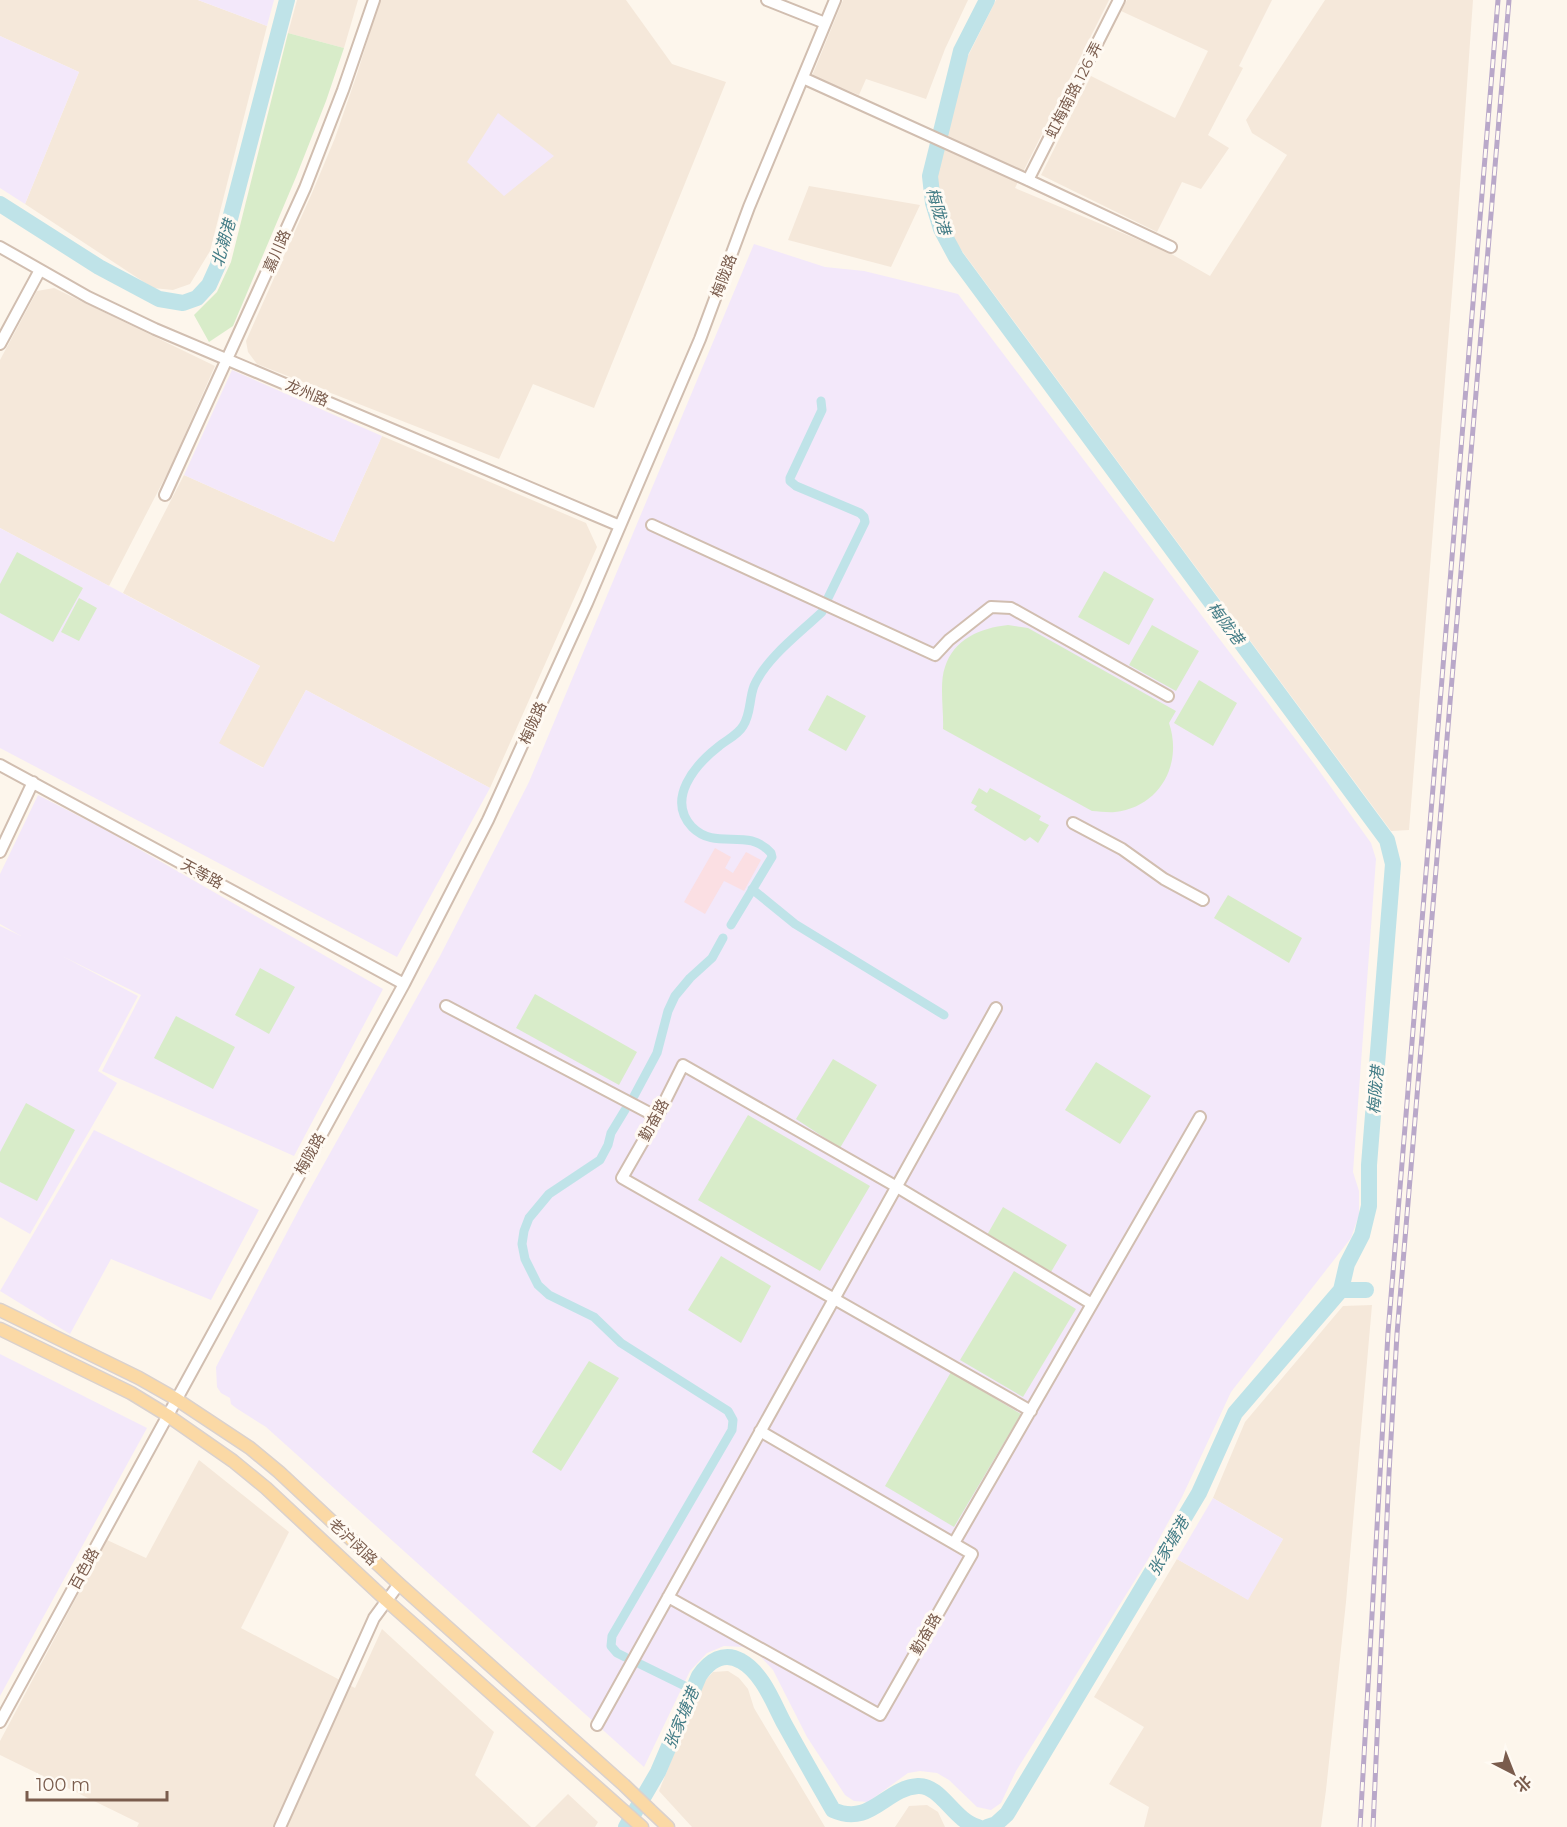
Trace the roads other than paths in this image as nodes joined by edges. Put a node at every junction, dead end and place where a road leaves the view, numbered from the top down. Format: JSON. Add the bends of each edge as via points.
{"nodes":[{"id":1,"x":374,"y":0,"type":"edge"},
{"id":2,"x":767,"y":0,"type":"edge"},
{"id":3,"x":835,"y":0,"type":"edge"},
{"id":4,"x":1119,"y":0,"type":"edge"},
{"id":5,"x":825,"y":23,"type":"junction"},
{"id":6,"x":803,"y":78,"type":"junction"},
{"id":7,"x":1028,"y":180,"type":"junction"},
{"id":8,"x":0,"y":247,"type":"edge"},
{"id":9,"x":1171,"y":247,"type":"dead end"},
{"id":10,"x":40,"y":270,"type":"junction"},
{"id":11,"x":0,"y":344,"type":"edge"},
{"id":12,"x":228,"y":360,"type":"junction"},
{"id":13,"x":165,"y":495,"type":"dead end"},
{"id":14,"x":652,"y":525,"type":"dead end"},
{"id":15,"x":620,"y":526,"type":"junction"},
{"id":16,"x":1168,"y":696,"type":"dead end"},
{"id":17,"x":0,"y":765,"type":"edge"},
{"id":18,"x":33,"y":782,"type":"junction"},
{"id":19,"x":1073,"y":823,"type":"dead end"},
{"id":20,"x":0,"y":852,"type":"edge"},
{"id":21,"x":1203,"y":900,"type":"dead end"},
{"id":22,"x":404,"y":984,"type":"junction"},
{"id":23,"x":446,"y":1006,"type":"dead end"},
{"id":24,"x":996,"y":1008,"type":"dead end"},
{"id":25,"x":657,"y":1117,"type":"junction"},
{"id":26,"x":1200,"y":1117,"type":"dead end"},
{"id":27,"x":897,"y":1186,"type":"junction"},
{"id":28,"x":834,"y":1299,"type":"junction"},
{"id":29,"x":1092,"y":1304,"type":"junction"},
{"id":30,"x":0,"y":1310,"type":"edge"},
{"id":31,"x":0,"y":1329,"type":"edge"},
{"id":32,"x":176,"y":1399,"type":"junction"},
{"id":33,"x":1030,"y":1411,"type":"junction"},
{"id":34,"x":167,"y":1415,"type":"junction"},
{"id":35,"x":760,"y":1431,"type":"junction"},
{"id":36,"x":954,"y":1543,"type":"junction"},
{"id":37,"x":399,"y":1584,"type":"junction"},
{"id":38,"x":668,"y":1597,"type":"junction"},
{"id":39,"x":386,"y":1600,"type":"junction"},
{"id":40,"x":0,"y":1722,"type":"edge"},
{"id":41,"x":597,"y":1725,"type":"dead end"},
{"id":42,"x":280,"y":1827,"type":"edge"},
{"id":43,"x":641,"y":1827,"type":"edge"},
{"id":44,"x":668,"y":1827,"type":"edge"}],
"edges":[{"from":1,"to":12,"type":"street","name":"嘉川路","via":[[321,149]]},
{"from":2,"to":5,"type":"street"},
{"from":3,"to":5,"type":"street","name":"梅陇路"},
{"from":4,"to":7,"type":"street","name":"虹梅南路 126 弄"},
{"from":5,"to":6,"type":"street","name":"梅陇路"},
{"from":6,"to":7,"type":"street"},
{"from":6,"to":15,"type":"street","name":"梅陇路","via":[[700,339]]},
{"from":7,"to":9,"type":"street"},
{"from":8,"to":10,"type":"street","name":"龙州路"},
{"from":10,"to":11,"type":"street"},
{"from":10,"to":12,"type":"street","name":"龙州路","via":[[132,319]]},
{"from":12,"to":13,"type":"street","name":"嘉川路"},
{"from":12,"to":15,"type":"street","name":"龙州路"},
{"from":14,"to":16,"type":"street","via":[[935,655],[991,607],[1011,608]]},
{"from":15,"to":22,"type":"street","name":"梅陇路","via":[[488,820]]},
{"from":17,"to":18,"type":"street","name":"天等路"},
{"from":18,"to":20,"type":"street"},
{"from":18,"to":22,"type":"street","name":"天等路"},
{"from":19,"to":21,"type":"street"},
{"from":22,"to":32,"type":"street","name":"梅陇路"},
{"from":23,"to":25,"type":"street"},
{"from":24,"to":27,"type":"street"},
{"from":25,"to":27,"type":"street","name":"勤奋路","via":[[683,1065]]},
{"from":25,"to":28,"type":"street","name":"勤奋路","via":[[622,1178]]},
{"from":26,"to":29,"type":"street"},
{"from":27,"to":28,"type":"street"},
{"from":27,"to":29,"type":"street","name":"勤奋路"},
{"from":28,"to":33,"type":"street","name":"勤奋路"},
{"from":28,"to":35,"type":"street"},
{"from":29,"to":33,"type":"street"},
{"from":30,"to":32,"type":"main road","name":"老沪闵路"},
{"from":31,"to":34,"type":"main road","name":"老沪闵路","via":[[131,1393]]},
{"from":32,"to":34,"type":"street","name":"梅陇路"},
{"from":32,"to":37,"type":"main road","name":"老沪闵路","via":[[279,1472]]},
{"from":33,"to":36,"type":"street"},
{"from":34,"to":39,"type":"main road","name":"老沪闵路","via":[[266,1488]]},
{"from":34,"to":40,"type":"street","name":"百色路"},
{"from":35,"to":36,"type":"street"},
{"from":35,"to":38,"type":"street"},
{"from":36,"to":38,"type":"street","name":"勤奋路","via":[[972,1554],[880,1714]]},
{"from":37,"to":39,"type":"street"},
{"from":37,"to":44,"type":"main road","name":"老沪闵路","bridge":true},
{"from":38,"to":41,"type":"street"},
{"from":39,"to":42,"type":"street","via":[[374,1618]]},
{"from":39,"to":43,"type":"main road","name":"老沪闵路"}]}
